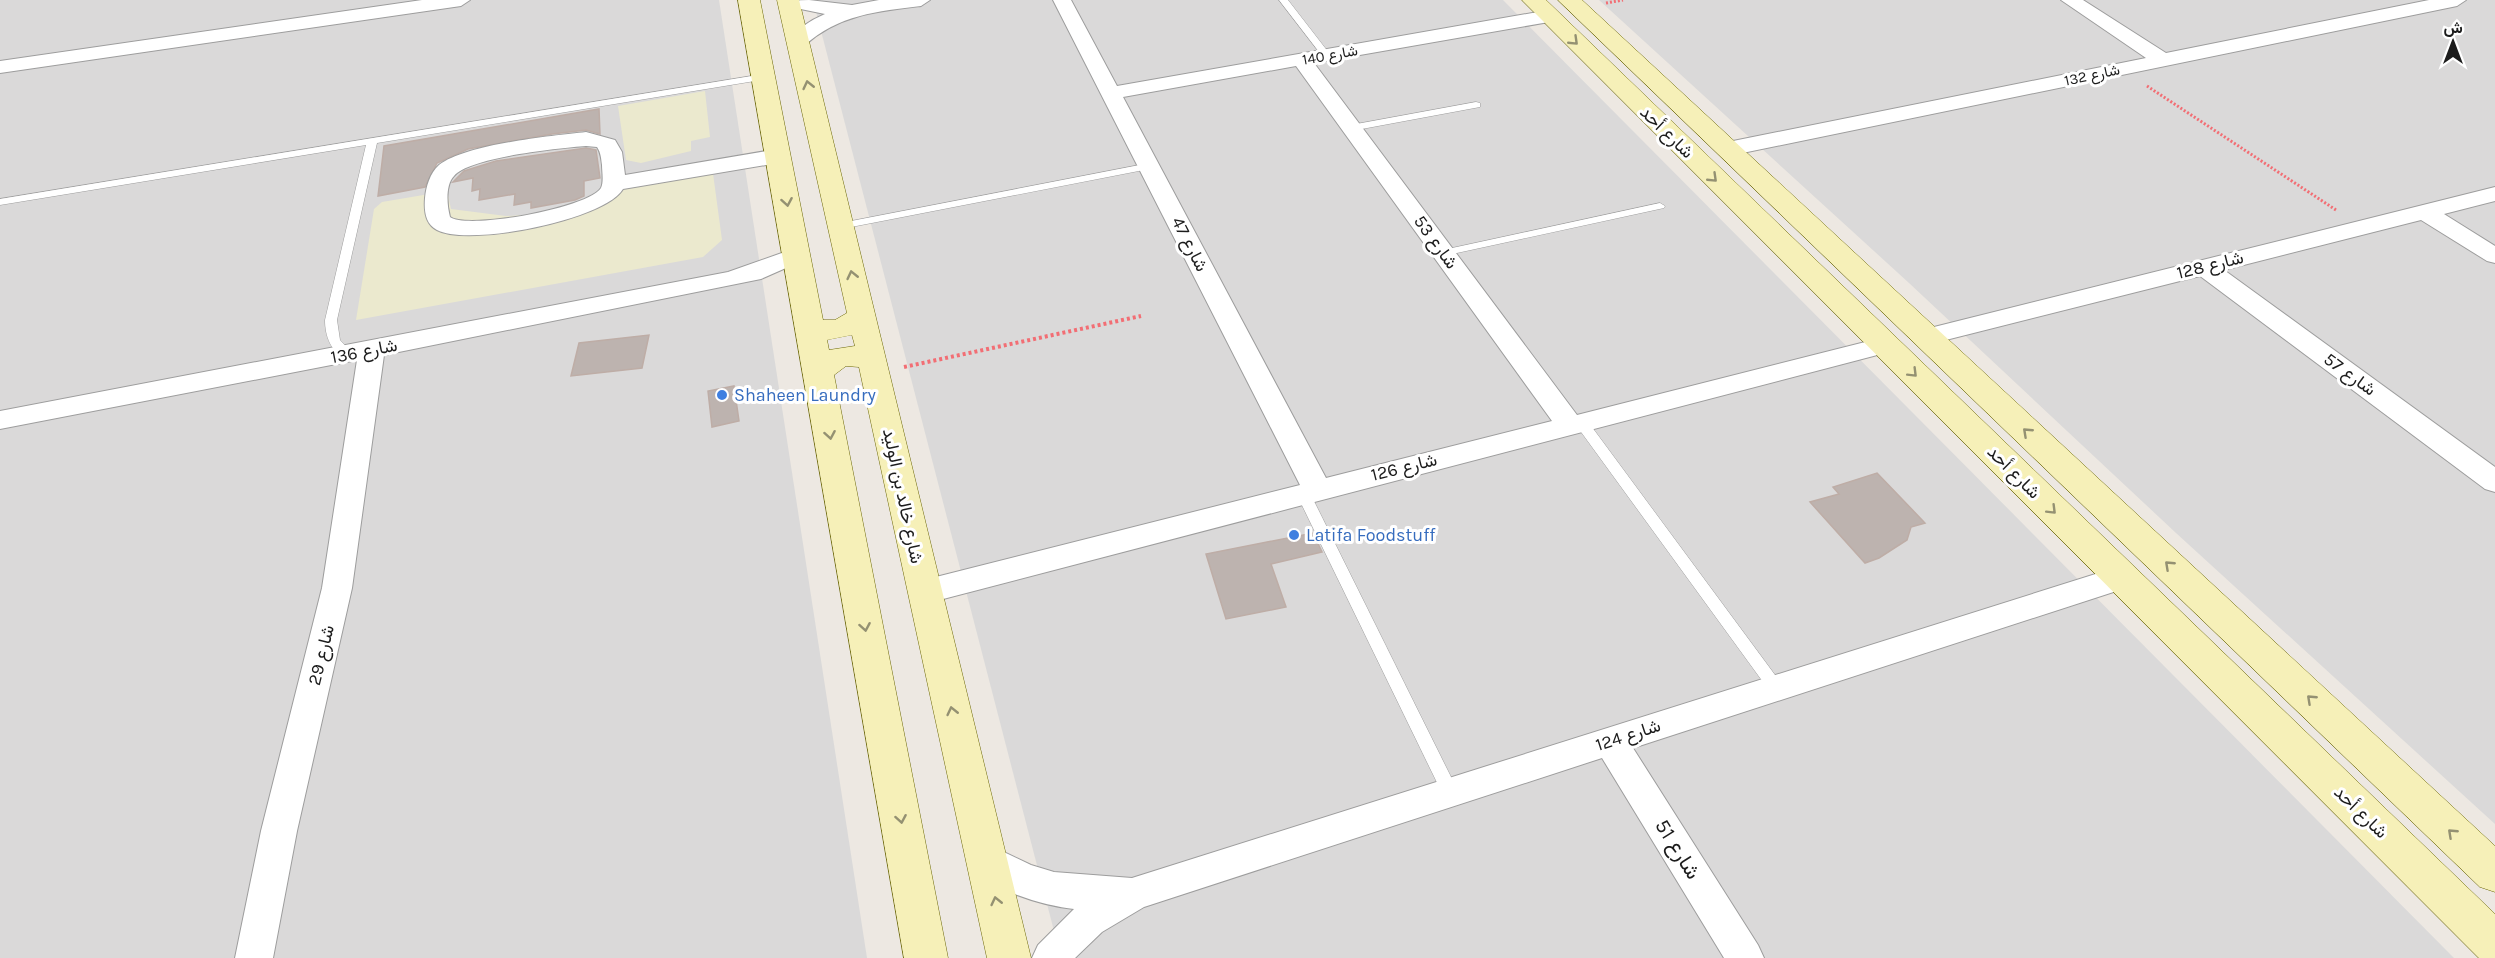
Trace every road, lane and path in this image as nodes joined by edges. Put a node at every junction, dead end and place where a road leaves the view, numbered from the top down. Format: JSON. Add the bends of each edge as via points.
{"nodes":[{"id":1,"x":460,"y":0,"type":"edge"},
{"id":2,"x":749,"y":0,"type":"edge"},
{"id":3,"x":921,"y":0,"type":"edge"},
{"id":4,"x":1062,"y":0,"type":"edge"},
{"id":5,"x":1283,"y":0,"type":"edge"},
{"id":6,"x":2070,"y":0,"type":"edge"},
{"id":7,"x":2457,"y":0,"type":"edge"},
{"id":8,"x":788,"y":1,"type":"edge"},
{"id":9,"x":1550,"y":5,"type":"edge"},
{"id":10,"x":855,"y":10,"type":"junction"},
{"id":11,"x":798,"y":41,"type":"junction"},
{"id":12,"x":1326,"y":56,"type":"junction"},
{"id":13,"x":1301,"y":60,"type":"junction"},
{"id":14,"x":2163,"y":60,"type":"junction"},
{"id":15,"x":0,"y":67,"type":"edge"},
{"id":16,"x":2121,"y":69,"type":"junction"},
{"id":17,"x":764,"y":77,"type":"junction"},
{"id":18,"x":1110,"y":93,"type":"junction"},
{"id":19,"x":1476,"y":105,"type":"dead end"},
{"id":20,"x":1352,"y":128,"type":"junction"},
{"id":21,"x":372,"y":141,"type":"junction"},
{"id":22,"x":1728,"y":149,"type":"junction"},
{"id":23,"x":778,"y":156,"type":"junction"},
{"id":24,"x":1149,"y":166,"type":"junction"},
{"id":25,"x":613,"y":184,"type":"junction"},
{"id":26,"x":2495,"y":194,"type":"edge"},
{"id":27,"x":0,"y":202,"type":"edge"},
{"id":28,"x":1660,"y":206,"type":"dead end"},
{"id":29,"x":2426,"y":212,"type":"junction"},
{"id":30,"x":841,"y":226,"type":"junction"},
{"id":31,"x":2362,"y":227,"type":"junction"},
{"id":32,"x":1443,"y":253,"type":"junction"},
{"id":33,"x":2495,"y":256,"type":"edge"},
{"id":34,"x":2204,"y":267,"type":"junction"},
{"id":35,"x":799,"y":268,"type":"junction"},
{"id":36,"x":1897,"y":310,"type":"junction"},
{"id":37,"x":1141,"y":316,"type":"dead end"},
{"id":38,"x":862,"y":317,"type":"junction"},
{"id":39,"x":1857,"y":319,"type":"junction"},
{"id":40,"x":809,"y":326,"type":"junction"},
{"id":41,"x":1926,"y":337,"type":"junction"},
{"id":42,"x":1885,"y":345,"type":"junction"},
{"id":43,"x":360,"y":351,"type":"junction"},
{"id":44,"x":875,"y":367,"type":"junction"},
{"id":45,"x":819,"y":372,"type":"junction"},
{"id":46,"x":0,"y":420,"type":"edge"},
{"id":47,"x":1576,"y":424,"type":"junction"},
{"id":48,"x":2495,"y":482,"type":"edge"},
{"id":49,"x":1310,"y":491,"type":"junction"},
{"id":50,"x":2121,"y":578,"type":"junction"},
{"id":51,"x":924,"y":592,"type":"junction"},
{"id":52,"x":1776,"y":688,"type":"junction"},
{"id":53,"x":1610,"y":741,"type":"junction"},
{"id":54,"x":1450,"y":792,"type":"junction"},
{"id":55,"x":987,"y":861,"type":"junction"},
{"id":56,"x":2495,"y":873,"type":"edge"},
{"id":57,"x":1136,"y":893,"type":"junction"},
{"id":58,"x":2495,"y":944,"type":"edge"},
{"id":59,"x":254,"y":958,"type":"edge"},
{"id":60,"x":926,"y":958,"type":"edge"},
{"id":61,"x":1009,"y":958,"type":"edge"},
{"id":62,"x":1051,"y":958,"type":"edge"},
{"id":63,"x":1745,"y":958,"type":"edge"}],
"edges":[{"from":1,"to":15,"type":"street"},
{"from":2,"to":17,"type":"main road"},
{"from":3,"to":10,"type":"street"},
{"from":4,"to":18,"type":"street","name":"شارع 47"},
{"from":5,"to":12,"type":"lane"},
{"from":6,"to":14,"type":"street"},
{"from":7,"to":14,"type":"street","name":"شارع 132"},
{"from":8,"to":10,"type":"street"},
{"from":8,"to":11,"type":"main road","name":"شارع خالد بن الوليد"},
{"from":9,"to":12,"type":"street","name":"شارع 140"},
{"from":9,"to":22,"type":"main road","name":"شارع أحد"},
{"from":9,"to":39,"type":"main road","name":"شارع أحد","one_way":true},
{"from":10,"to":11,"type":"street","via":[[820,23]]},
{"from":30,"to":11,"type":"main road","name":"شارع خالد بن الوليد","one_way":true},
{"from":12,"to":13,"type":"street","name":"شارع 140"},
{"from":13,"to":18,"type":"street","name":"شارع 140"},
{"from":13,"to":20,"type":"street","name":"شارع 53"},
{"from":14,"to":16,"type":"street","name":"شارع 132"},
{"from":16,"to":22,"type":"street","name":"شارع 132"},
{"from":16,"to":31,"type":"path"},
{"from":17,"to":21,"type":"lane"},
{"from":17,"to":23,"type":"main road"},
{"from":18,"to":24,"type":"street","name":"شارع 47"},
{"from":19,"to":20,"type":"lane"},
{"from":20,"to":32,"type":"street","name":"شارع 53"},
{"from":21,"to":27,"type":"lane"},
{"from":21,"to":43,"type":"lane","via":[[330,333],[335,345]]},
{"from":22,"to":36,"type":"main road","name":"شارع أحد"},
{"from":23,"to":25,"type":"street"},
{"from":23,"to":35,"type":"main road","one_way":true},
{"from":24,"to":30,"type":"lane"},
{"from":24,"to":49,"type":"street","name":"شارع 47"},
{"from":25,"to":25,"type":"street","via":[[610,146],[596,140],[575,140],[455,165],[441,176],[436,214],[445,226],[481,228],[589,206],[610,192]]},
{"from":26,"to":29,"type":"street","name":"شارع 128"},
{"from":28,"to":32,"type":"lane"},
{"from":29,"to":31,"type":"street","name":"شارع 128"},
{"from":29,"to":33,"type":"street"},
{"from":38,"to":30,"type":"main road","name":"شارع خالد بن الوليد","one_way":true},
{"from":31,"to":34,"type":"street","name":"شارع 128"},
{"from":32,"to":47,"type":"street","name":"شارع 53"},
{"from":34,"to":41,"type":"street","name":"شارع 128"},
{"from":34,"to":48,"type":"street","name":"شارع 57"},
{"from":35,"to":40,"type":"main road"},
{"from":35,"to":43,"type":"street","name":"شارع 136"},
{"from":36,"to":39,"type":"main road","via":[[1891,322]]},
{"from":36,"to":41,"type":"main road","name":"شارع أحد"},
{"from":37,"to":44,"type":"path"},
{"from":38,"to":40,"type":"main road","via":[[837,331]]},
{"from":38,"to":44,"type":"main road","name":"شارع خالد بن الوليد"},
{"from":39,"to":42,"type":"main road","name":"شارع أحد"},
{"from":40,"to":45,"type":"main road"},
{"from":56,"to":41,"type":"main road","name":"شارع أحد","one_way":true},
{"from":42,"to":47,"type":"street","name":"شارع 126"},
{"from":42,"to":50,"type":"main road","name":"شارع أحد","one_way":true},
{"from":43,"to":46,"type":"street","name":"شارع 136"},
{"from":43,"to":59,"type":"street","name":"شارع 29","via":[[337,588],[279,831]]},
{"from":44,"to":45,"type":"main road","via":[[854,355],[832,359]]},
{"from":44,"to":51,"type":"main road","name":"شارع خالد بن الوليد"},
{"from":45,"to":60,"type":"main road","one_way":true},
{"from":47,"to":49,"type":"street","name":"شارع 126"},
{"from":47,"to":52,"type":"lane"},
{"from":49,"to":51,"type":"street","name":"شارع 126"},
{"from":49,"to":54,"type":"lane"},
{"from":50,"to":52,"type":"street","name":"شارع 124"},
{"from":50,"to":58,"type":"main road","name":"شارع أحد"},
{"from":55,"to":51,"type":"main road","name":"شارع خالد بن الوليد","one_way":true},
{"from":52,"to":53,"type":"street","name":"شارع 124"},
{"from":53,"to":54,"type":"street","name":"شارع 124"},
{"from":53,"to":63,"type":"street","name":"شارع 51"},
{"from":54,"to":57,"type":"street","name":"شارع 124"},
{"from":55,"to":57,"type":"street","name":"شارع 124","via":[[1018,879],[1054,890]]},
{"from":61,"to":55,"type":"main road","name":"شارع خالد بن الوليد","one_way":true},
{"from":57,"to":62,"type":"street","name":"شارع 124","via":[[1101,909],[1070,934]]}]}
